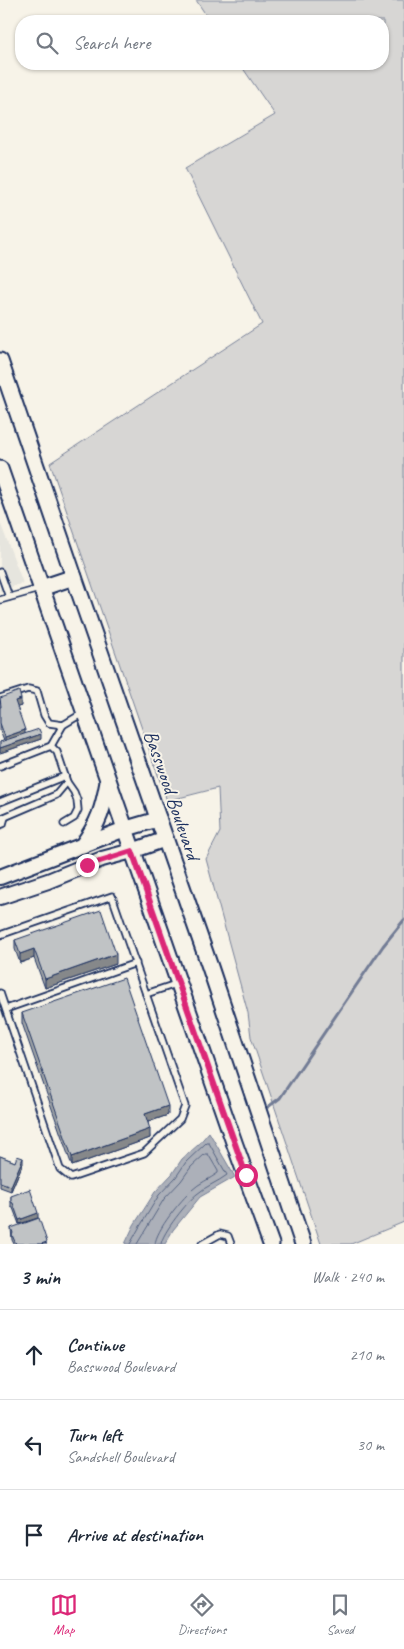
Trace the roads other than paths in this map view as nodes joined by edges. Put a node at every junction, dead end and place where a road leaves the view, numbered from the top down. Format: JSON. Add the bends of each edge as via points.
{"nodes":[{"id":1,"x":0,"y":361,"type":"edge"},
{"id":2,"x":0,"y":469,"type":"edge"},
{"id":3,"x":0,"y":572,"type":"edge"},
{"id":4,"x":74,"y":577,"type":"junction"},
{"id":5,"x":2,"y":585,"type":"edge"},
{"id":6,"x":42,"y":588,"type":"junction"},
{"id":7,"x":9,"y":597,"type":"junction"},
{"id":8,"x":0,"y":600,"type":"edge"},
{"id":9,"x":0,"y":698,"type":"edge"},
{"id":10,"x":84,"y":712,"type":"junction"},
{"id":11,"x":63,"y":725,"type":"junction"},
{"id":12,"x":51,"y":746,"type":"junction"},
{"id":13,"x":0,"y":766,"type":"edge"},
{"id":14,"x":65,"y":776,"type":"junction"},
{"id":15,"x":108,"y":780,"type":"junction"},
{"id":16,"x":67,"y":782,"type":"junction"},
{"id":17,"x":0,"y":802,"type":"edge"},
{"id":18,"x":2,"y":816,"type":"edge"},
{"id":19,"x":159,"y":819,"type":"junction"},
{"id":20,"x":64,"y":824,"type":"dead end"},
{"id":21,"x":0,"y":825,"type":"edge"},
{"id":22,"x":125,"y":829,"type":"junction"},
{"id":23,"x":166,"y":839,"type":"junction"},
{"id":24,"x":83,"y":845,"type":"junction"},
{"id":25,"x":132,"y":851,"type":"junction"},
{"id":26,"x":0,"y":876,"type":"edge"},
{"id":27,"x":0,"y":898,"type":"edge"},
{"id":28,"x":0,"y":935,"type":"edge"},
{"id":29,"x":136,"y":963,"type":"junction"},
{"id":30,"x":179,"y":983,"type":"junction"},
{"id":31,"x":0,"y":994,"type":"edge"},
{"id":32,"x":146,"y":994,"type":"junction"},
{"id":33,"x":6,"y":1009,"type":"junction"},
{"id":34,"x":202,"y":1244,"type":"edge"},
{"id":35,"x":231,"y":1244,"type":"edge"},
{"id":36,"x":271,"y":1244,"type":"edge"},
{"id":37,"x":303,"y":1244,"type":"edge"}],
"edges":[{"from":1,"to":4,"type":"main road","name":"Basswood Boulevard"},
{"from":2,"to":6,"type":"main road"},
{"from":3,"to":5,"type":"lane"},
{"from":4,"to":6,"type":"main road"},
{"from":4,"to":19,"type":"main road","name":"Basswood Boulevard"},
{"from":5,"to":7,"type":"lane"},
{"from":6,"to":7,"type":"lane"},
{"from":6,"to":10,"type":"main road"},
{"from":7,"to":8,"type":"lane"},
{"from":9,"to":11,"type":"lane","via":[[28,688],[37,691],[49,724]]},
{"from":10,"to":11,"type":"lane"},
{"from":10,"to":15,"type":"main road"},
{"from":11,"to":12,"type":"lane"},
{"from":12,"to":13,"type":"lane"},
{"from":12,"to":14,"type":"lane","via":[[57,752]]},
{"from":14,"to":16,"type":"lane"},
{"from":14,"to":17,"type":"lane"},
{"from":15,"to":22,"type":"main road"},
{"from":15,"to":24,"type":"main road","via":[[103,809],[96,827]]},
{"from":16,"to":18,"type":"lane","via":[[56,795]]},
{"from":16,"to":20,"type":"lane","via":[[78,800],[78,810],[74,818]]},
{"from":18,"to":21,"type":"lane","via":[[3,824]]},
{"from":19,"to":22,"type":"street"},
{"from":19,"to":23,"type":"main road","name":"Basswood Boulevard"},
{"from":22,"to":24,"type":"street"},
{"from":22,"to":25,"type":"main road"},
{"from":23,"to":25,"type":"street"},
{"from":23,"to":37,"type":"main road","name":"Basswood Boulevard"},
{"from":24,"to":26,"type":"street"},
{"from":25,"to":27,"type":"street","via":[[102,859]]},
{"from":25,"to":30,"type":"main road"},
{"from":28,"to":29,"type":"lane","via":[[112,896]]},
{"from":29,"to":32,"type":"lane"},
{"from":29,"to":33,"type":"lane"},
{"from":30,"to":32,"type":"lane"},
{"from":30,"to":36,"type":"main road"},
{"from":31,"to":33,"type":"lane"},
{"from":32,"to":33,"type":"lane","via":[[185,1106],[180,1119],[144,1153],[71,1178],[60,1169]]},
{"from":34,"to":35,"type":"lane","via":[[220,1234],[228,1236]]}]}
